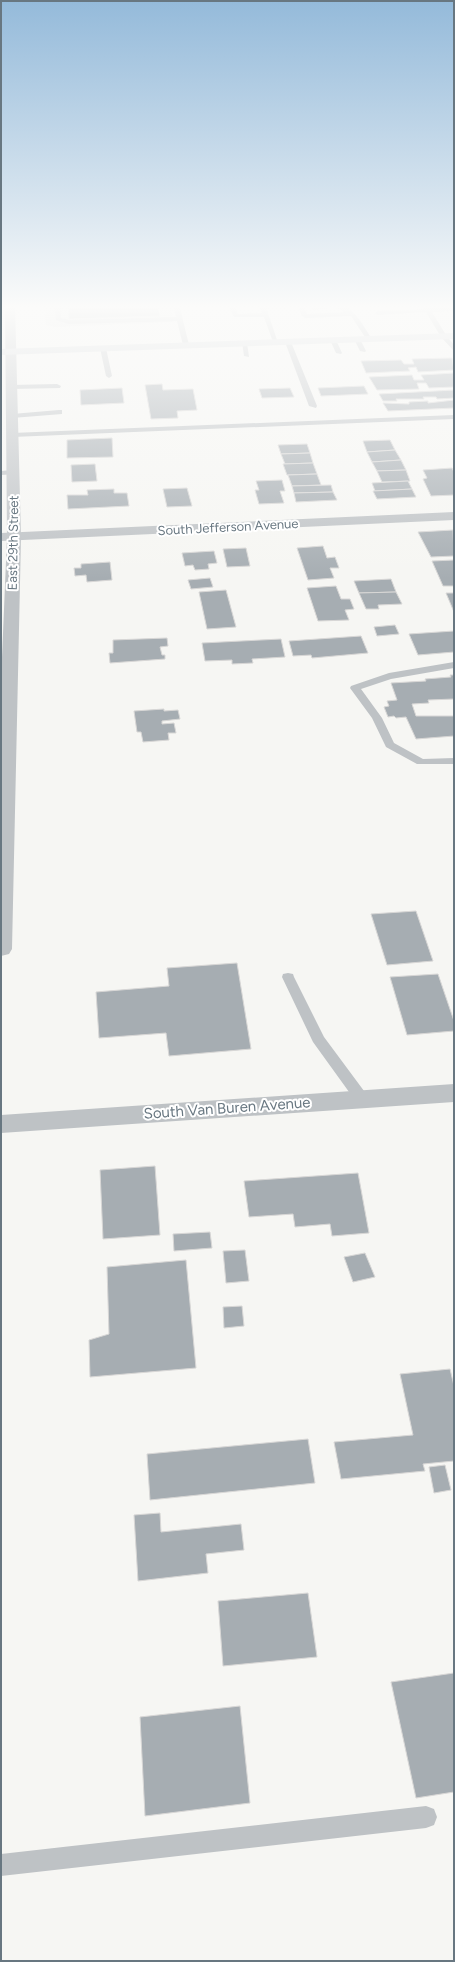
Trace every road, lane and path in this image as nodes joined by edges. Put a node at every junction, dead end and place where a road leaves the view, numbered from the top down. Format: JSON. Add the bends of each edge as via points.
{"nodes":[{"id":1,"x":11,"y":396,"type":"edge"},
{"id":2,"x":309,"y":396,"type":"edge"},
{"id":3,"x":313,"y":406,"type":"dead end"},
{"id":4,"x":59,"y":412,"type":"dead end"},
{"id":5,"x":8,"y":414,"type":"edge"},
{"id":6,"x":454,"y":417,"type":"edge"},
{"id":7,"x":12,"y":435,"type":"junction"},
{"id":8,"x":7,"y":472,"type":"edge"},
{"id":9,"x":454,"y":516,"type":"edge"},
{"id":10,"x":8,"y":537,"type":"edge"},
{"id":11,"x":454,"y":665,"type":"edge"},
{"id":12,"x":454,"y":761,"type":"edge"},
{"id":13,"x":1,"y":949,"type":"edge"},
{"id":14,"x":288,"y":977,"type":"dead end"},
{"id":15,"x":454,"y":1093,"type":"edge"},
{"id":16,"x":362,"y":1098,"type":"junction"},
{"id":17,"x":1,"y":1124,"type":"edge"},
{"id":18,"x":426,"y":1817,"type":"dead end"},
{"id":19,"x":1,"y":1865,"type":"edge"}],
"edges":[{"from":1,"to":5,"type":"street","name":"East 29th Street"},
{"from":2,"to":3,"type":"lane"},
{"from":4,"to":5,"type":"lane"},
{"from":5,"to":7,"type":"street","name":"East 29th Street"},
{"from":6,"to":7,"type":"lane"},
{"from":7,"to":8,"type":"street","name":"East 29th Street"},
{"from":8,"to":10,"type":"street","name":"East 29th Street"},
{"from":9,"to":10,"type":"street","name":"South Jefferson Avenue"},
{"from":10,"to":13,"type":"street","name":"East 29th Street"},
{"from":11,"to":12,"type":"lane","via":[[389,676],[355,688],[377,718],[390,745],[421,762]]},
{"from":14,"to":16,"type":"lane","via":[[318,1040]]},
{"from":15,"to":16,"type":"street","name":"South Van Buren Avenue"},
{"from":16,"to":17,"type":"street","name":"South Van Buren Avenue"},
{"from":18,"to":19,"type":"lane"}]}
